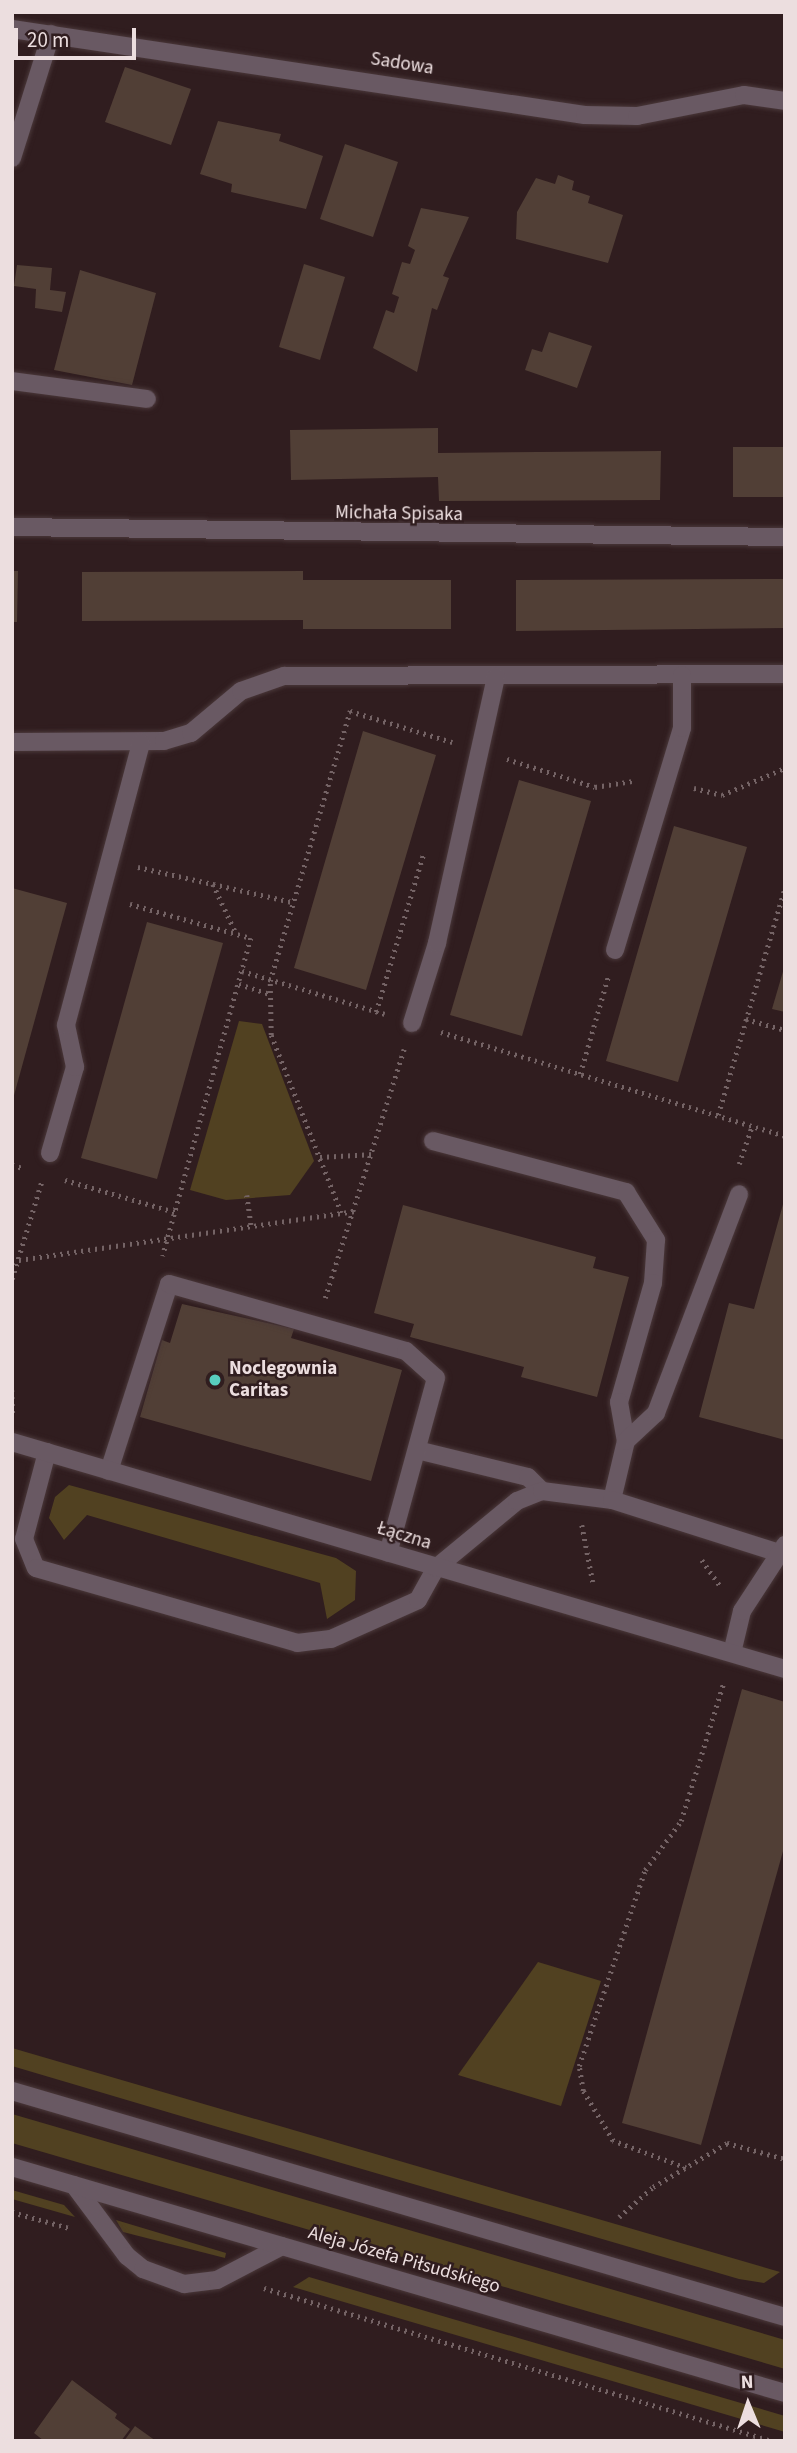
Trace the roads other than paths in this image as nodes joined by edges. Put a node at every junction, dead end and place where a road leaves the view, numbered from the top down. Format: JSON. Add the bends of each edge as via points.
{"nodes":[{"id":1,"x":12,"y":29,"type":"edge"},
{"id":2,"x":51,"y":34,"type":"junction"},
{"id":3,"x":785,"y":101,"type":"edge"},
{"id":4,"x":12,"y":158,"type":"edge"},
{"id":5,"x":12,"y":381,"type":"edge"},
{"id":6,"x":147,"y":399,"type":"dead end"},
{"id":7,"x":12,"y":527,"type":"edge"},
{"id":8,"x":785,"y":537,"type":"edge"},
{"id":9,"x":785,"y":674,"type":"edge"},
{"id":10,"x":682,"y":675,"type":"junction"},
{"id":11,"x":496,"y":676,"type":"junction"},
{"id":12,"x":12,"y":742,"type":"edge"},
{"id":13,"x":141,"y":743,"type":"junction"},
{"id":14,"x":615,"y":950,"type":"road end"},
{"id":15,"x":412,"y":1023,"type":"road end"},
{"id":16,"x":433,"y":1140,"type":"dead end"},
{"id":17,"x":50,"y":1153,"type":"dead end"},
{"id":18,"x":739,"y":1194,"type":"road end"},
{"id":19,"x":626,"y":1441,"type":"junction"},
{"id":20,"x":12,"y":1442,"type":"edge"},
{"id":21,"x":417,"y":1450,"type":"junction"},
{"id":22,"x":47,"y":1452,"type":"junction"},
{"id":23,"x":110,"y":1471,"type":"junction"},
{"id":24,"x":542,"y":1491,"type":"junction"},
{"id":25,"x":611,"y":1500,"type":"junction"},
{"id":26,"x":782,"y":1549,"type":"edge"},
{"id":27,"x":388,"y":1553,"type":"junction"},
{"id":28,"x":436,"y":1568,"type":"junction"},
{"id":29,"x":732,"y":1653,"type":"junction"},
{"id":30,"x":785,"y":1669,"type":"edge"},
{"id":31,"x":12,"y":2091,"type":"edge"},
{"id":32,"x":12,"y":2167,"type":"edge"},
{"id":33,"x":74,"y":2185,"type":"junction"},
{"id":34,"x":282,"y":2246,"type":"junction"},
{"id":35,"x":785,"y":2317,"type":"edge"},
{"id":36,"x":785,"y":2393,"type":"edge"}],
"edges":[{"from":1,"to":2,"type":"street","name":"Sadowa"},
{"from":2,"to":3,"type":"street","name":"Sadowa","via":[[585,114],[637,116],[744,95]]},
{"from":2,"to":4,"type":"street"},
{"from":5,"to":6,"type":"street"},
{"from":7,"to":8,"type":"street","name":"Michała Spisaka"},
{"from":9,"to":10,"type":"street"},
{"from":10,"to":11,"type":"street"},
{"from":10,"to":14,"type":"street","via":[[682,728]]},
{"from":11,"to":13,"type":"street","via":[[284,676],[241,691],[191,733]]},
{"from":11,"to":15,"type":"street","via":[[437,943]]},
{"from":12,"to":13,"type":"street"},
{"from":13,"to":17,"type":"street","via":[[66,1025],[75,1067]]},
{"from":16,"to":19,"type":"street","via":[[626,1192],[656,1240],[653,1283],[619,1402]]},
{"from":18,"to":19,"type":"street","via":[[656,1413]]},
{"from":19,"to":25,"type":"street"},
{"from":20,"to":22,"type":"street","name":"Łączna"},
{"from":21,"to":23,"type":"street","via":[[436,1378],[406,1351],[169,1284]]},
{"from":21,"to":24,"type":"street","via":[[528,1476]]},
{"from":21,"to":27,"type":"street"},
{"from":22,"to":23,"type":"street","name":"Łączna"},
{"from":22,"to":28,"type":"street","via":[[24,1539],[36,1568],[297,1643],[331,1639],[418,1600]]},
{"from":23,"to":27,"type":"street","name":"Łączna"},
{"from":24,"to":25,"type":"street"},
{"from":24,"to":28,"type":"street","via":[[486,1524]]},
{"from":25,"to":26,"type":"street","via":[[689,1526]]},
{"from":26,"to":29,"type":"street","via":[[742,1612]]},
{"from":27,"to":28,"type":"street","name":"Łączna"},
{"from":28,"to":29,"type":"street","name":"Łączna"},
{"from":29,"to":30,"type":"street","name":"Łączna"},
{"from":31,"to":35,"type":"street"},
{"from":32,"to":33,"type":"street","name":"Aleja Józefa Piłsudskiego"},
{"from":33,"to":34,"type":"street","name":"Aleja Józefa Piłsudskiego"},
{"from":33,"to":34,"type":"street","via":[[143,2269],[184,2284],[225,2276]]},
{"from":34,"to":36,"type":"street","name":"Aleja Józefa Piłsudskiego"}]}
